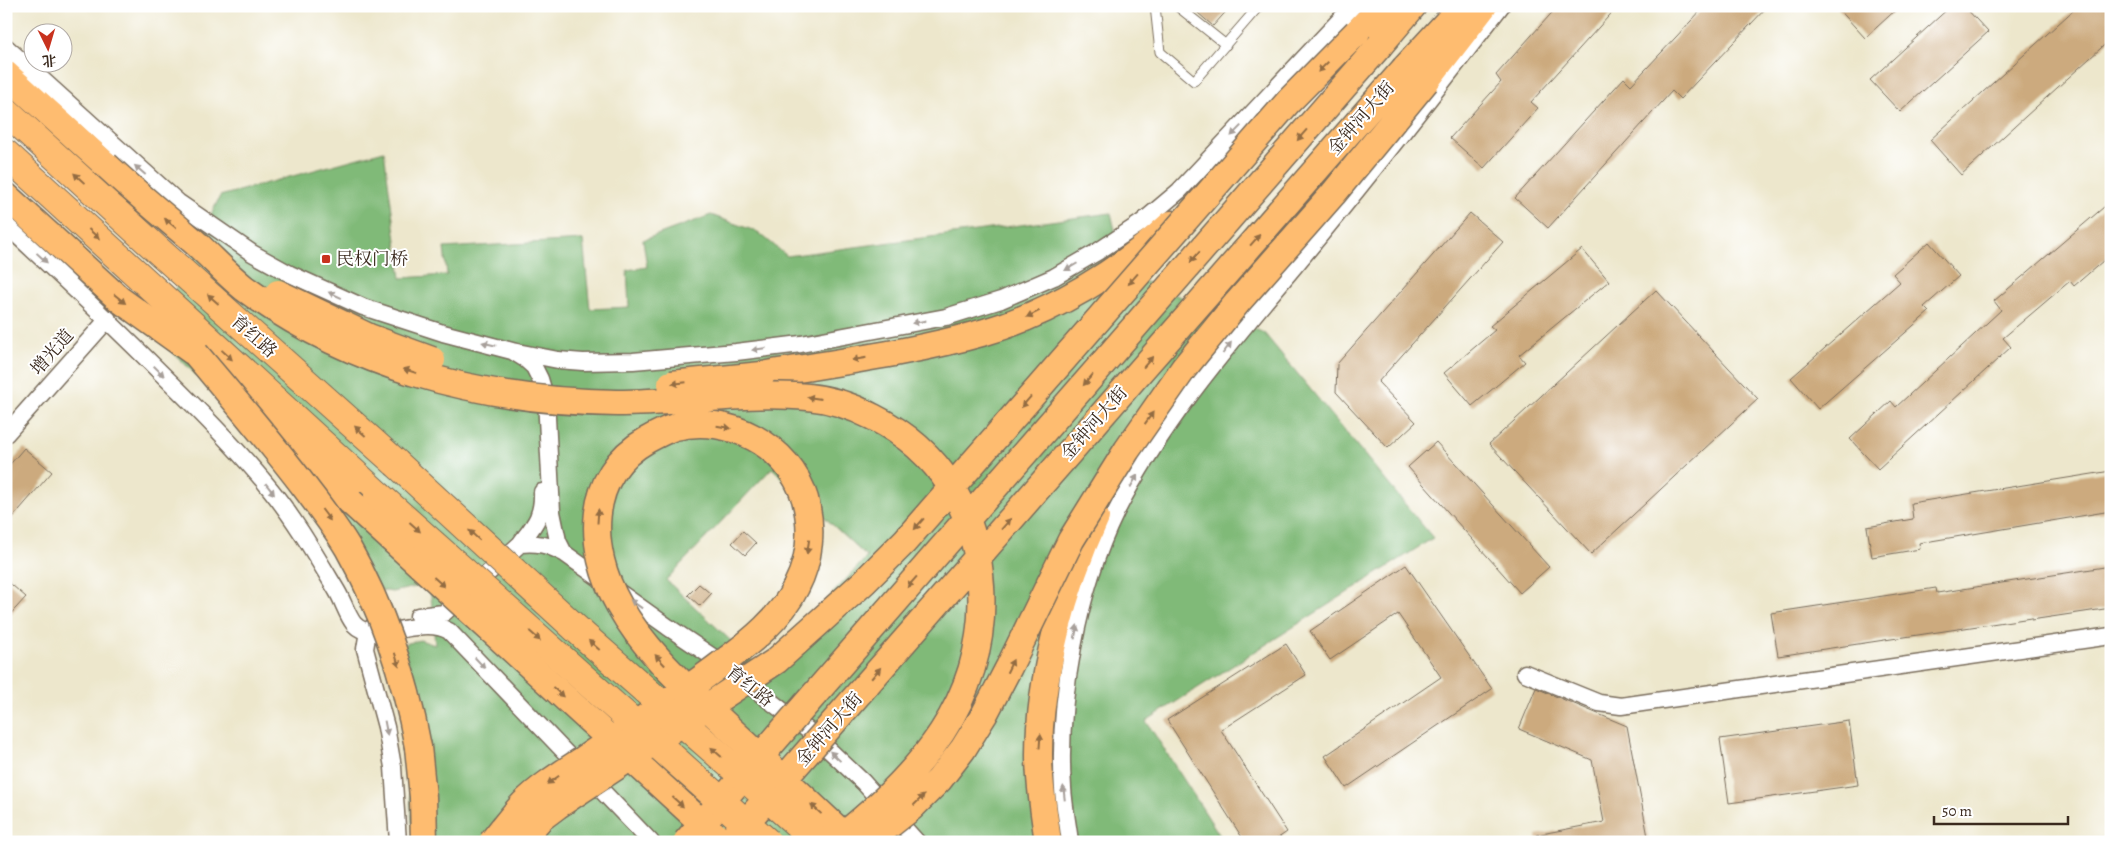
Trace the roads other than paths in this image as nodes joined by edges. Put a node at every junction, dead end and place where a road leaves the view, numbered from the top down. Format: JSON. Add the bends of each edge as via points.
{"nodes":[{"id":1,"x":1155,"y":6,"type":"edge"},
{"id":2,"x":1177,"y":6,"type":"edge"},
{"id":3,"x":1259,"y":6,"type":"edge"},
{"id":4,"x":1353,"y":6,"type":"edge"},
{"id":5,"x":1382,"y":6,"type":"edge"},
{"id":6,"x":1413,"y":6,"type":"edge"},
{"id":7,"x":1462,"y":6,"type":"edge"},
{"id":8,"x":1484,"y":6,"type":"edge"},
{"id":9,"x":1501,"y":6,"type":"edge"},
{"id":10,"x":1226,"y":45,"type":"junction"},
{"id":11,"x":6,"y":48,"type":"edge"},
{"id":12,"x":6,"y":74,"type":"edge"},
{"id":13,"x":1416,"y":75,"type":"junction"},
{"id":14,"x":6,"y":110,"type":"edge"},
{"id":15,"x":6,"y":154,"type":"edge"},
{"id":16,"x":1226,"y":173,"type":"junction"},
{"id":17,"x":6,"y":196,"type":"edge"},
{"id":18,"x":6,"y":225,"type":"edge"},
{"id":19,"x":201,"y":248,"type":"junction"},
{"id":20,"x":108,"y":319,"type":"junction"},
{"id":21,"x":512,"y":351,"type":"junction"},
{"id":22,"x":196,"y":354,"type":"junction"},
{"id":23,"x":576,"y":361,"type":"junction"},
{"id":24,"x":543,"y":388,"type":"junction"},
{"id":25,"x":6,"y":434,"type":"edge"},
{"id":26,"x":1127,"y":450,"type":"junction"},
{"id":27,"x":520,"y":544,"type":"junction"},
{"id":28,"x":564,"y":552,"type":"junction"},
{"id":29,"x":452,"y":607,"type":"junction"},
{"id":30,"x":362,"y":628,"type":"junction"},
{"id":31,"x":455,"y":636,"type":"junction"},
{"id":32,"x":2111,"y":636,"type":"edge"},
{"id":33,"x":1525,"y":673,"type":"dead end"},
{"id":34,"x":398,"y":842,"type":"edge"},
{"id":35,"x":424,"y":842,"type":"edge"},
{"id":36,"x":492,"y":842,"type":"edge"},
{"id":37,"x":520,"y":842,"type":"edge"},
{"id":38,"x":651,"y":842,"type":"edge"},
{"id":39,"x":686,"y":842,"type":"edge"},
{"id":40,"x":722,"y":842,"type":"edge"},
{"id":41,"x":729,"y":842,"type":"edge"},
{"id":42,"x":767,"y":842,"type":"edge"},
{"id":43,"x":818,"y":842,"type":"edge"},
{"id":44,"x":835,"y":842,"type":"edge"},
{"id":45,"x":852,"y":842,"type":"edge"},
{"id":46,"x":868,"y":842,"type":"edge"},
{"id":47,"x":917,"y":842,"type":"edge"},
{"id":48,"x":1048,"y":842,"type":"edge"},
{"id":49,"x":1070,"y":842,"type":"edge"}],
"edges":[{"from":1,"to":10,"type":"lane","via":[[1160,52],[1194,81]]},
{"from":2,"to":10,"type":"lane"},
{"from":3,"to":10,"type":"lane"},
{"from":4,"to":23,"type":"street","one_way":true,"via":[[1178,191],[1134,228],[1054,277],[1001,300],[946,317],[802,344],[633,361]]},
{"from":5,"to":16,"type":"main road","one_way":true,"bridge":true,"via":[[1289,101]]},
{"from":6,"to":39,"type":"main road","name":"金钟河大街","one_way":true,"bridge":true},
{"from":7,"to":13,"type":"main road","name":"金钟河大街"},
{"from":8,"to":13,"type":"main road"},
{"from":49,"to":9,"type":"street","one_way":true,"via":[[1063,778],[1070,665],[1084,599],[1116,513],[1177,413],[1239,332],[1398,141]]},
{"from":21,"to":11,"type":"street","one_way":true,"via":[[362,307],[290,274],[252,252],[178,202]]},
{"from":19,"to":12,"type":"main road","one_way":true,"bridge":true},
{"from":26,"to":13,"type":"main road","one_way":true,"bridge":true,"via":[[1196,354],[1333,194]]},
{"from":41,"to":13,"type":"main road","name":"金钟河大街","one_way":true,"bridge":true},
{"from":43,"to":14,"type":"highway","name":"育红路","one_way":true,"bridge":true,"via":[[584,636]]},
{"from":15,"to":42,"type":"highway","name":"育红路","one_way":true,"bridge":true,"via":[[393,508]]},
{"from":16,"to":19,"type":"main road","one_way":true,"bridge":true,"via":[[1138,252],[1098,280],[1024,318],[986,332],[912,350],[762,375],[630,388],[569,387],[500,378],[434,361],[369,337],[313,310],[247,277]]},
{"from":16,"to":37,"type":"main road","one_way":true,"bridge":true,"via":[[905,541],[864,582],[776,661],[557,806],[541,818]]},
{"from":17,"to":22,"type":"main road","one_way":true,"via":[[119,299]]},
{"from":18,"to":20,"type":"street","one_way":true},
{"from":44,"to":19,"type":"main road","one_way":true,"bridge":true,"via":[[902,784],[931,750],[959,702],[976,650],[981,590],[964,509],[946,478],[912,440],[861,411],[812,397],[777,395],[584,402],[518,396],[460,385],[369,357],[310,330],[242,286]]},
{"from":20,"to":25,"type":"street","name":"增光道"},
{"from":20,"to":30,"type":"street","one_way":true,"via":[[256,472],[304,537]]},
{"from":21,"to":23,"type":"street"},
{"from":21,"to":24,"type":"street","via":[[534,367]]},
{"from":22,"to":35,"type":"main road","one_way":true,"bridge":true,"via":[[283,458],[332,523],[373,598],[393,647],[414,723],[421,773]]},
{"from":22,"to":40,"type":"main road","one_way":true,"bridge":true,"via":[[351,502]]},
{"from":23,"to":24,"type":"street","via":[[562,366],[550,376]]},
{"from":24,"to":27,"type":"street","via":[[538,400],[542,508],[540,517]]},
{"from":24,"to":28,"type":"street","via":[[554,527]]},
{"from":46,"to":26,"type":"main road","one_way":true,"bridge":true,"via":[[911,808],[963,750],[1005,675],[1071,540]]},
{"from":48,"to":26,"type":"main road","one_way":true,"bridge":true,"via":[[1039,755],[1046,676],[1082,546]]},
{"from":27,"to":28,"type":"street","name":"育红路","via":[[542,543]]},
{"from":27,"to":29,"type":"street"},
{"from":47,"to":28,"type":"street","name":"育红路","one_way":true,"via":[[863,782],[809,731],[717,660]]},
{"from":29,"to":30,"type":"street","via":[[437,615],[386,620]]},
{"from":29,"to":31,"type":"street","via":[[449,615]]},
{"from":30,"to":31,"type":"street","via":[[378,633],[432,625]]},
{"from":30,"to":34,"type":"street","one_way":true,"via":[[393,767]]},
{"from":31,"to":38,"type":"street","one_way":true},
{"from":32,"to":33,"type":"street","via":[[1621,706],[1599,703]]},
{"from":45,"to":36,"type":"main road","one_way":true,"bridge":true,"via":[[700,700],[693,694],[686,688],[656,656],[619,606],[602,566],[597,545],[598,508],[612,474],[625,456],[658,433],[697,425],[731,428],[749,435],[765,444],[795,475],[808,510],[810,530],[804,569],[796,587],[785,606],[734,655],[694,685],[686,690],[678,695],[598,748],[544,786]]}]}
